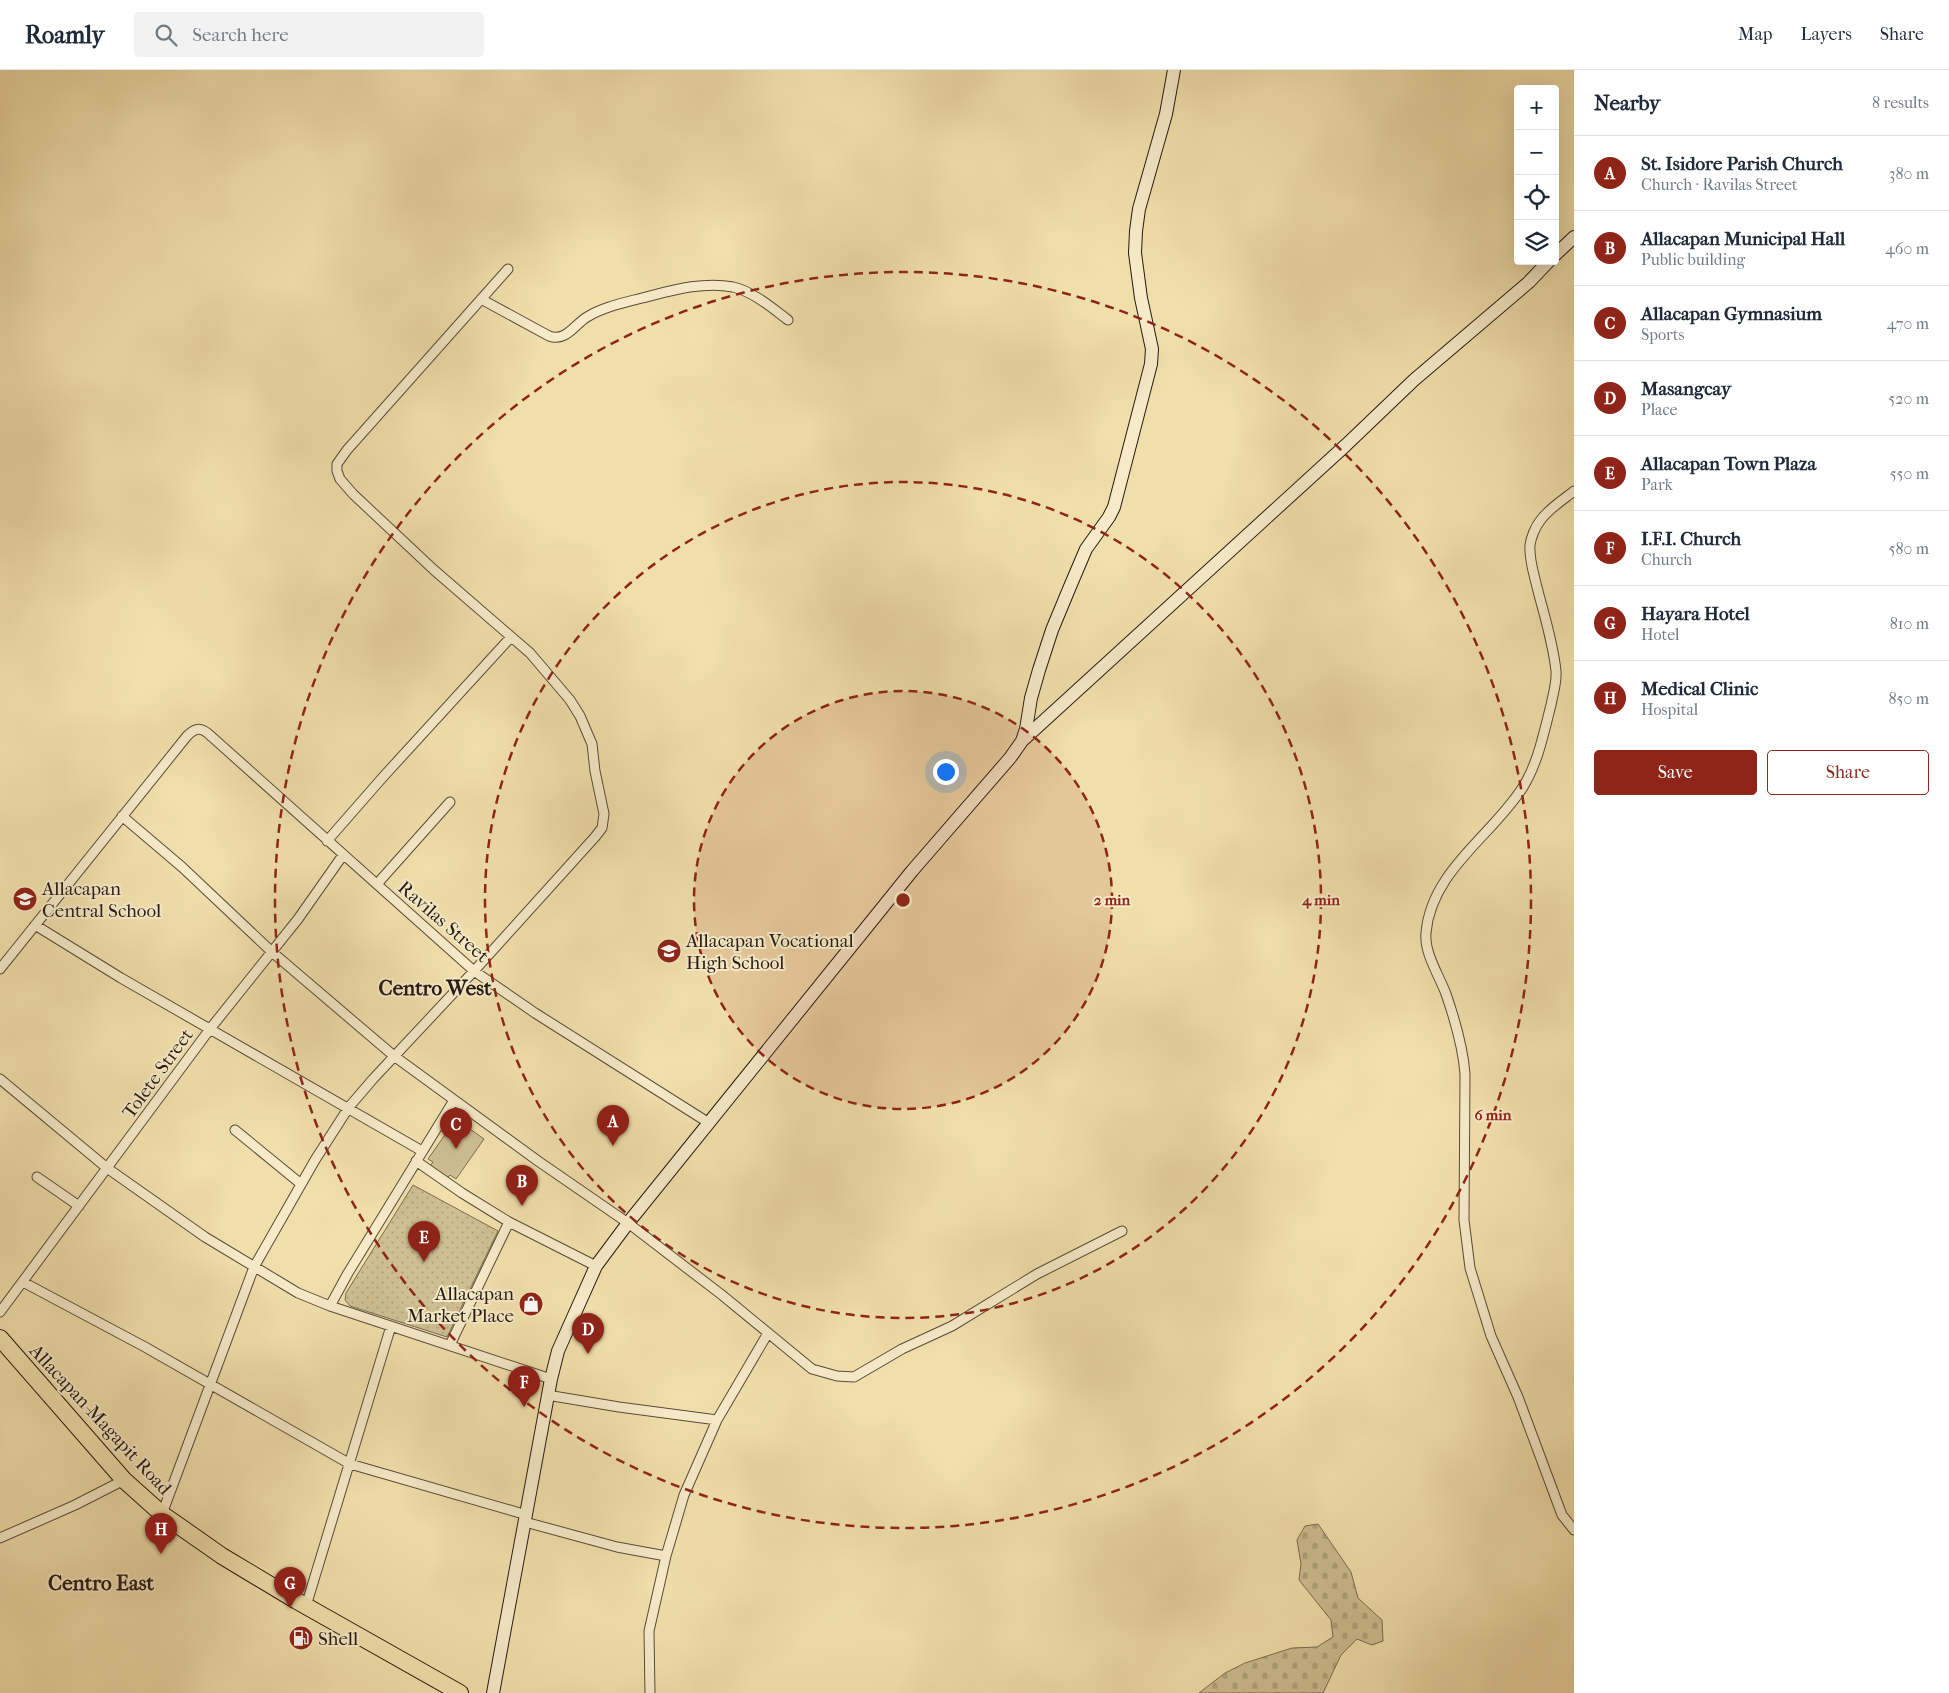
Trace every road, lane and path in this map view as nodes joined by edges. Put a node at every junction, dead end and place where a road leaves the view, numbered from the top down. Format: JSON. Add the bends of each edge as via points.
{"nodes":[{"id":1,"x":1174,"y":70,"type":"edge"},
{"id":2,"x":1574,"y":237,"type":"edge"},
{"id":3,"x":1559,"y":251,"type":"edge"},
{"id":4,"x":1545,"y":265,"type":"edge"},
{"id":5,"x":508,"y":269,"type":"dead end"},
{"id":6,"x":481,"y":299,"type":"junction"},
{"id":7,"x":788,"y":320,"type":"dead end"},
{"id":8,"x":1574,"y":491,"type":"edge"},
{"id":9,"x":511,"y":637,"type":"junction"},
{"id":10,"x":1022,"y":741,"type":"junction"},
{"id":11,"x":450,"y":802,"type":"dead end"},
{"id":12,"x":122,"y":816,"type":"junction"},
{"id":13,"x":327,"y":840,"type":"junction"},
{"id":14,"x":343,"y":855,"type":"junction"},
{"id":15,"x":377,"y":884,"type":"junction"},
{"id":16,"x":35,"y":925,"type":"junction"},
{"id":17,"x":272,"y":952,"type":"junction"},
{"id":18,"x":0,"y":969,"type":"edge"},
{"id":19,"x":474,"y":972,"type":"junction"},
{"id":20,"x":210,"y":1028,"type":"junction"},
{"id":21,"x":394,"y":1056,"type":"junction"},
{"id":22,"x":0,"y":1079,"type":"edge"},
{"id":23,"x":454,"y":1100,"type":"junction"},
{"id":24,"x":348,"y":1107,"type":"junction"},
{"id":25,"x":709,"y":1123,"type":"junction"},
{"id":26,"x":235,"y":1130,"type":"dead end"},
{"id":27,"x":422,"y":1151,"type":"junction"},
{"id":28,"x":416,"y":1161,"type":"junction"},
{"id":29,"x":107,"y":1168,"type":"junction"},
{"id":30,"x":37,"y":1177,"type":"dead end"},
{"id":31,"x":301,"y":1184,"type":"junction"},
{"id":32,"x":79,"y":1206,"type":"junction"},
{"id":33,"x":509,"y":1222,"type":"junction"},
{"id":34,"x":628,"y":1223,"type":"junction"},
{"id":35,"x":1122,"y":1231,"type":"dead end"},
{"id":36,"x":596,"y":1266,"type":"junction"},
{"id":37,"x":254,"y":1267,"type":"junction"},
{"id":38,"x":23,"y":1282,"type":"junction"},
{"id":39,"x":330,"y":1306,"type":"junction"},
{"id":40,"x":0,"y":1312,"type":"edge"},
{"id":41,"x":391,"y":1326,"type":"junction"},
{"id":42,"x":768,"y":1333,"type":"junction"},
{"id":43,"x":0,"y":1338,"type":"edge"},
{"id":44,"x":450,"y":1345,"type":"junction"},
{"id":45,"x":550,"y":1379,"type":"junction"},
{"id":46,"x":210,"y":1385,"type":"junction"},
{"id":47,"x":547,"y":1395,"type":"junction"},
{"id":48,"x":717,"y":1420,"type":"junction"},
{"id":49,"x":350,"y":1464,"type":"junction"},
{"id":50,"x":124,"y":1480,"type":"junction"},
{"id":51,"x":162,"y":1514,"type":"junction"},
{"id":52,"x":526,"y":1518,"type":"junction"},
{"id":53,"x":1574,"y":1530,"type":"edge"},
{"id":54,"x":0,"y":1538,"type":"edge"},
{"id":55,"x":666,"y":1556,"type":"junction"},
{"id":56,"x":306,"y":1606,"type":"junction"},
{"id":57,"x":460,"y":1693,"type":"edge"},
{"id":58,"x":493,"y":1693,"type":"edge"},
{"id":59,"x":650,"y":1693,"type":"edge"}],
"edges":[{"from":1,"to":10,"type":"main road","via":[[1136,230],[1135,253],[1141,298],[1152,349],[1148,379],[1114,507],[1086,549],[1052,630],[1031,698]]},
{"from":2,"to":3,"type":"main road"},
{"from":4,"to":10,"type":"main road","via":[[1414,380]]},
{"from":5,"to":6,"type":"street"},
{"from":6,"to":7,"type":"street","via":[[558,338],[598,311],[688,287],[733,287],[760,299]]},
{"from":6,"to":9,"type":"street","via":[[347,450],[337,464],[337,471],[358,499]]},
{"from":8,"to":53,"type":"street","via":[[1540,520],[1530,546],[1556,673],[1554,692],[1530,774],[1510,803],[1459,861],[1436,897],[1426,935],[1427,947],[1446,992],[1463,1054],[1464,1220],[1470,1268],[1497,1352],[1518,1397],[1562,1516]]},
{"from":9,"to":13,"type":"street"},
{"from":9,"to":19,"type":"street","via":[[530,653],[580,716],[592,744],[604,822]]},
{"from":10,"to":25,"type":"main road","via":[[912,871]]},
{"from":11,"to":15,"type":"street"},
{"from":12,"to":13,"type":"street","name":"Ravilas Street","via":[[181,743],[196,729],[201,729]]},
{"from":12,"to":16,"type":"street"},
{"from":12,"to":17,"type":"street","via":[[182,867]]},
{"from":13,"to":14,"type":"street","name":"Ravilas Street"},
{"from":14,"to":15,"type":"street","name":"Ravilas Street"},
{"from":14,"to":17,"type":"street","name":"Tolete Street"},
{"from":15,"to":19,"type":"street","name":"Ravilas Street"},
{"from":16,"to":18,"type":"street"},
{"from":16,"to":20,"type":"street"},
{"from":17,"to":20,"type":"street","name":"Tolete Street"},
{"from":17,"to":21,"type":"street"},
{"from":19,"to":21,"type":"street"},
{"from":19,"to":25,"type":"street","name":"Ravilas Street"},
{"from":20,"to":24,"type":"street"},
{"from":20,"to":29,"type":"street","name":"Tolete Street"},
{"from":21,"to":23,"type":"street"},
{"from":21,"to":24,"type":"street"},
{"from":22,"to":29,"type":"street"},
{"from":23,"to":27,"type":"street"},
{"from":23,"to":34,"type":"street"},
{"from":24,"to":27,"type":"street"},
{"from":24,"to":31,"type":"street"},
{"from":25,"to":34,"type":"main road"},
{"from":26,"to":31,"type":"street"},
{"from":27,"to":28,"type":"street"},
{"from":28,"to":33,"type":"street"},
{"from":28,"to":39,"type":"street"},
{"from":29,"to":32,"type":"street","name":"Tolete Street"},
{"from":29,"to":37,"type":"street"},
{"from":30,"to":32,"type":"street"},
{"from":31,"to":37,"type":"street"},
{"from":32,"to":38,"type":"street","name":"Tolete Street"},
{"from":33,"to":36,"type":"street"},
{"from":33,"to":44,"type":"street"},
{"from":34,"to":36,"type":"main road"},
{"from":34,"to":42,"type":"street"},
{"from":35,"to":42,"type":"street","via":[[1037,1274],[952,1326],[902,1349],[854,1377],[812,1369]]},
{"from":36,"to":45,"type":"main road","via":[[558,1351]]},
{"from":37,"to":39,"type":"street","via":[[298,1293]]},
{"from":37,"to":46,"type":"street"},
{"from":38,"to":40,"type":"street","name":"Tolete Street"},
{"from":38,"to":46,"type":"street"},
{"from":39,"to":41,"type":"street"},
{"from":41,"to":44,"type":"street"},
{"from":41,"to":49,"type":"street"},
{"from":42,"to":48,"type":"street"},
{"from":43,"to":50,"type":"highway","name":"Allacapan-Magapit Road"},
{"from":44,"to":45,"type":"street"},
{"from":45,"to":47,"type":"main road"},
{"from":46,"to":49,"type":"street"},
{"from":46,"to":51,"type":"street"},
{"from":47,"to":48,"type":"street"},
{"from":47,"to":52,"type":"main road"},
{"from":48,"to":55,"type":"street","via":[[684,1495]]},
{"from":49,"to":52,"type":"street"},
{"from":49,"to":56,"type":"street"},
{"from":50,"to":51,"type":"highway","name":"Allacapan-Magapit Road"},
{"from":50,"to":54,"type":"street","via":[[75,1506]]},
{"from":51,"to":56,"type":"highway","name":"Allacapan-Magapit Road","via":[[222,1556]]},
{"from":52,"to":55,"type":"street","via":[[617,1547]]},
{"from":52,"to":58,"type":"main road"},
{"from":55,"to":59,"type":"street","via":[[649,1631]]},
{"from":56,"to":57,"type":"highway","name":"Allacapan-Magapit Road"}]}
